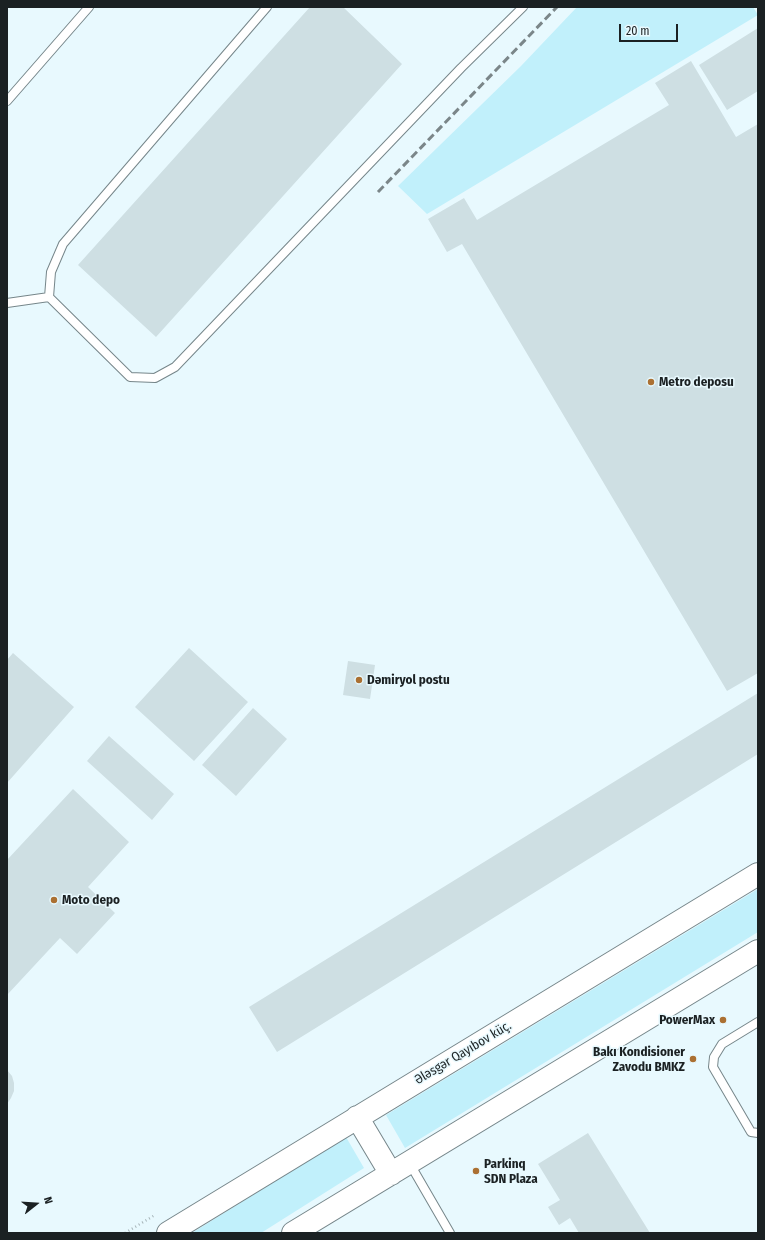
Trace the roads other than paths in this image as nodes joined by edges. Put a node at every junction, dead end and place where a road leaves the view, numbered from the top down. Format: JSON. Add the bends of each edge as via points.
{"nodes":[{"id":1,"x":89,"y":7,"type":"edge"},
{"id":2,"x":266,"y":7,"type":"edge"},
{"id":3,"x":523,"y":7,"type":"edge"},
{"id":4,"x":7,"y":101,"type":"edge"},
{"id":5,"x":49,"y":297,"type":"junction"},
{"id":6,"x":7,"y":304,"type":"edge"},
{"id":7,"x":758,"y":874,"type":"edge"},
{"id":8,"x":758,"y":951,"type":"edge"},
{"id":9,"x":758,"y":1022,"type":"edge"},
{"id":10,"x":357,"y":1117,"type":"junction"},
{"id":11,"x":758,"y":1133,"type":"edge"},
{"id":12,"x":410,"y":1163,"type":"junction"},
{"id":13,"x":391,"y":1174,"type":"junction"},
{"id":14,"x":168,"y":1233,"type":"edge"},
{"id":15,"x":293,"y":1233,"type":"edge"},
{"id":16,"x":450,"y":1233,"type":"edge"}],
"edges":[{"from":1,"to":4,"type":"lane"},
{"from":2,"to":5,"type":"lane","via":[[63,244],[51,272]]},
{"from":3,"to":5,"type":"lane","via":[[461,68],[175,367],[155,378],[130,377]]},
{"from":5,"to":6,"type":"lane"},
{"from":7,"to":10,"type":"main road","name":"Ələsgər Qayıbov küç."},
{"from":8,"to":12,"type":"main road"},
{"from":9,"to":11,"type":"lane","via":[[722,1044],[714,1057],[713,1067],[751,1132]]},
{"from":10,"to":13,"type":"main road"},
{"from":10,"to":14,"type":"main road","name":"Ələsgər Qayıbov küç."},
{"from":12,"to":13,"type":"main road"},
{"from":12,"to":16,"type":"lane"},
{"from":13,"to":15,"type":"main road"}]}
